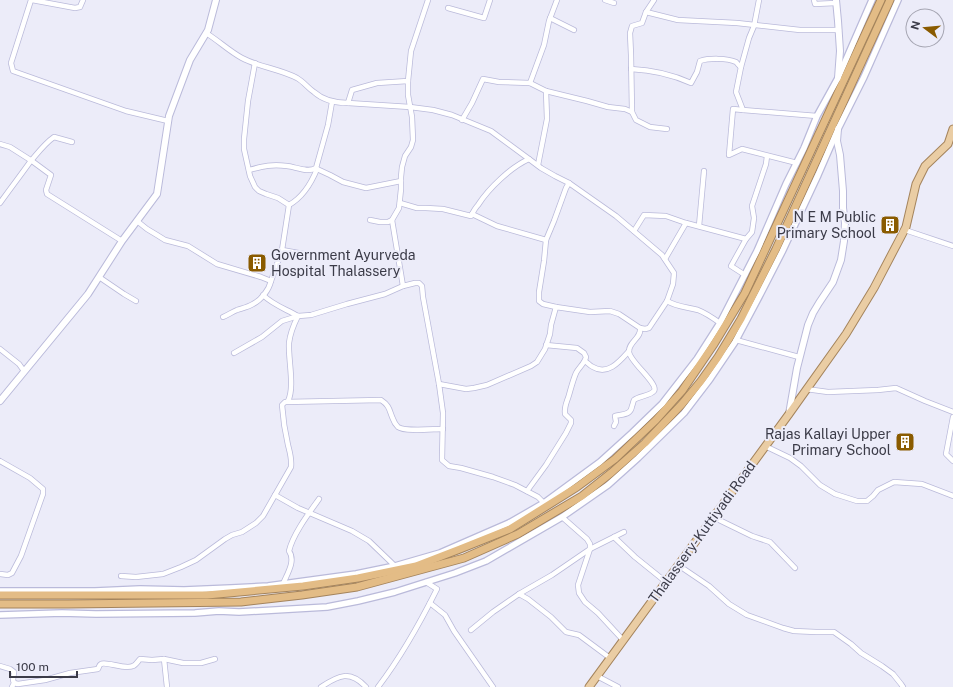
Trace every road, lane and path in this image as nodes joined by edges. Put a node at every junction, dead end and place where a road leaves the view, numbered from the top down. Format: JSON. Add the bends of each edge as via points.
{"nodes":[{"id":1,"x":31,"y":0,"type":"edge"},
{"id":2,"x":83,"y":0,"type":"edge"},
{"id":3,"x":216,"y":0,"type":"edge"},
{"id":4,"x":428,"y":0,"type":"edge"},
{"id":5,"x":490,"y":0,"type":"edge"},
{"id":6,"x":557,"y":0,"type":"edge"},
{"id":7,"x":605,"y":0,"type":"edge"},
{"id":8,"x":654,"y":0,"type":"edge"},
{"id":9,"x":759,"y":0,"type":"edge"},
{"id":10,"x":814,"y":0,"type":"edge"},
{"id":11,"x":872,"y":0,"type":"edge"},
{"id":12,"x":881,"y":0,"type":"edge"},
{"id":13,"x":890,"y":0,"type":"edge"},
{"id":14,"x":898,"y":0,"type":"edge"},
{"id":15,"x":836,"y":2,"type":"edge"},
{"id":16,"x":614,"y":3,"type":"dead end"},
{"id":17,"x":448,"y":8,"type":"dead end"},
{"id":18,"x":646,"y":12,"type":"junction"},
{"id":19,"x":550,"y":18,"type":"junction"},
{"id":20,"x":754,"y":26,"type":"junction"},
{"id":21,"x":574,"y":30,"type":"dead end"},
{"id":22,"x":839,"y":30,"type":"junction"},
{"id":23,"x":206,"y":33,"type":"junction"},
{"id":24,"x":255,"y":63,"type":"junction"},
{"id":25,"x":741,"y":67,"type":"junction"},
{"id":26,"x":631,"y":69,"type":"junction"},
{"id":27,"x":838,"y":78,"type":"junction"},
{"id":28,"x":408,"y":81,"type":"junction"},
{"id":29,"x":530,"y":82,"type":"junction"},
{"id":30,"x":546,"y":91,"type":"junction"},
{"id":31,"x":332,"y":102,"type":"junction"},
{"id":32,"x":348,"y":103,"type":"junction"},
{"id":33,"x":410,"y":107,"type":"junction"},
{"id":34,"x":743,"y":110,"type":"junction"},
{"id":35,"x":632,"y":112,"type":"junction"},
{"id":36,"x":817,"y":116,"type":"junction"},
{"id":37,"x":462,"y":120,"type":"junction"},
{"id":38,"x":168,"y":121,"type":"junction"},
{"id":39,"x":953,"y":128,"type":"edge"},
{"id":40,"x":668,"y":129,"type":"dead end"},
{"id":41,"x":838,"y":129,"type":"junction"},
{"id":42,"x":72,"y":142,"type":"dead end"},
{"id":43,"x":0,"y":144,"type":"edge"},
{"id":44,"x":768,"y":156,"type":"junction"},
{"id":45,"x":529,"y":159,"type":"junction"},
{"id":46,"x":32,"y":161,"type":"junction"},
{"id":47,"x":797,"y":163,"type":"junction"},
{"id":48,"x":538,"y":165,"type":"junction"},
{"id":49,"x":316,"y":169,"type":"junction"},
{"id":50,"x":249,"y":170,"type":"junction"},
{"id":51,"x":704,"y":171,"type":"dead end"},
{"id":52,"x":401,"y":181,"type":"junction"},
{"id":53,"x":569,"y":183,"type":"junction"},
{"id":54,"x":0,"y":203,"type":"edge"},
{"id":55,"x":400,"y":203,"type":"junction"},
{"id":56,"x":289,"y":205,"type":"junction"},
{"id":57,"x":472,"y":214,"type":"junction"},
{"id":58,"x":370,"y":220,"type":"dead end"},
{"id":59,"x":392,"y":220,"type":"junction"},
{"id":60,"x":137,"y":221,"type":"junction"},
{"id":61,"x":686,"y":223,"type":"junction"},
{"id":62,"x":699,"y":226,"type":"junction"},
{"id":63,"x":905,"y":230,"type":"junction"},
{"id":64,"x":634,"y":231,"type":"junction"},
{"id":65,"x":746,"y":239,"type":"junction"},
{"id":66,"x":546,"y":240,"type":"junction"},
{"id":67,"x":122,"y":241,"type":"junction"},
{"id":68,"x":953,"y":246,"type":"edge"},
{"id":69,"x":282,"y":250,"type":"junction"},
{"id":70,"x":315,"y":256,"type":"dead end"},
{"id":71,"x":665,"y":259,"type":"junction"},
{"id":72,"x":745,"y":275,"type":"junction"},
{"id":73,"x":99,"y":277,"type":"junction"},
{"id":74,"x":271,"y":281,"type":"junction"},
{"id":75,"x":403,"y":286,"type":"junction"},
{"id":76,"x":263,"y":295,"type":"junction"},
{"id":77,"x":136,"y":301,"type":"dead end"},
{"id":78,"x":667,"y":302,"type":"junction"},
{"id":79,"x":556,"y":307,"type":"junction"},
{"id":80,"x":298,"y":316,"type":"junction"},
{"id":81,"x":223,"y":317,"type":"dead end"},
{"id":82,"x":720,"y":323,"type":"junction"},
{"id":83,"x":640,"y":328,"type":"junction"},
{"id":84,"x":736,"y":340,"type":"junction"},
{"id":85,"x":546,"y":345,"type":"junction"},
{"id":86,"x":1,"y":351,"type":"edge"},
{"id":87,"x":629,"y":351,"type":"junction"},
{"id":88,"x":234,"y":353,"type":"dead end"},
{"id":89,"x":800,"y":357,"type":"junction"},
{"id":90,"x":585,"y":361,"type":"junction"},
{"id":91,"x":24,"y":371,"type":"junction"},
{"id":92,"x":440,"y":384,"type":"junction"},
{"id":93,"x":806,"y":389,"type":"junction"},
{"id":94,"x":0,"y":401,"type":"edge"},
{"id":95,"x":288,"y":402,"type":"junction"},
{"id":96,"x":953,"y":412,"type":"edge"},
{"id":97,"x":789,"y":414,"type":"junction"},
{"id":98,"x":953,"y":416,"type":"edge"},
{"id":99,"x":614,"y":426,"type":"dead end"},
{"id":100,"x":443,"y":429,"type":"junction"},
{"id":101,"x":765,"y":446,"type":"junction"},
{"id":102,"x":0,"y":461,"type":"edge"},
{"id":103,"x":953,"y":461,"type":"edge"},
{"id":104,"x":527,"y":492,"type":"junction"},
{"id":105,"x":275,"y":495,"type":"junction"},
{"id":106,"x":953,"y":496,"type":"edge"},
{"id":107,"x":319,"y":498,"type":"dead end"},
{"id":108,"x":544,"y":502,"type":"junction"},
{"id":109,"x":309,"y":513,"type":"junction"},
{"id":110,"x":562,"y":518,"type":"junction"},
{"id":111,"x":713,"y":518,"type":"junction"},
{"id":112,"x":624,"y":532,"type":"dead end"},
{"id":113,"x":614,"y":537,"type":"junction"},
{"id":114,"x":590,"y":549,"type":"junction"},
{"id":115,"x":678,"y":565,"type":"junction"},
{"id":116,"x":395,"y":566,"type":"junction"},
{"id":117,"x":795,"y":568,"type":"dead end"},
{"id":118,"x":0,"y":574,"type":"edge"},
{"id":119,"x":121,"y":576,"type":"dead end"},
{"id":120,"x":426,"y":582,"type":"junction"},
{"id":121,"x":666,"y":582,"type":"junction"},
{"id":122,"x":283,"y":584,"type":"junction"},
{"id":123,"x":0,"y":591,"type":"edge"},
{"id":124,"x":519,"y":594,"type":"junction"},
{"id":125,"x":0,"y":595,"type":"edge"},
{"id":126,"x":430,"y":603,"type":"junction"},
{"id":127,"x":0,"y":604,"type":"edge"},
{"id":128,"x":0,"y":615,"type":"edge"},
{"id":129,"x":471,"y":630,"type":"dead end"},
{"id":130,"x":624,"y":640,"type":"junction"},
{"id":131,"x":610,"y":658,"type":"junction"},
{"id":132,"x":164,"y":659,"type":"junction"},
{"id":133,"x":215,"y":659,"type":"dead end"},
{"id":134,"x":0,"y":666,"type":"edge"},
{"id":135,"x":597,"y":676,"type":"junction"},
{"id":136,"x":13,"y":685,"type":"edge"},
{"id":137,"x":167,"y":687,"type":"edge"},
{"id":138,"x":321,"y":687,"type":"edge"},
{"id":139,"x":366,"y":687,"type":"edge"},
{"id":140,"x":378,"y":687,"type":"edge"},
{"id":141,"x":493,"y":687,"type":"edge"},
{"id":142,"x":589,"y":687,"type":"edge"},
{"id":143,"x":618,"y":687,"type":"edge"},
{"id":144,"x":902,"y":687,"type":"edge"}],
"edges":[{"from":1,"to":2,"type":"street","via":[[75,8],[80,7]]},
{"from":1,"to":38,"type":"street","via":[[11,63],[13,71],[126,111]]},
{"from":3,"to":23,"type":"main road"},
{"from":4,"to":28,"type":"street","via":[[411,50]]},
{"from":5,"to":17,"type":"street","via":[[484,18]]},
{"from":6,"to":19,"type":"street"},
{"from":7,"to":16,"type":"street"},
{"from":8,"to":18,"type":"street"},
{"from":9,"to":20,"type":"street"},
{"from":10,"to":15,"type":"street","via":[[815,4]]},
{"from":11,"to":27,"type":"street"},
{"from":12,"to":125,"type":"highway","via":[[745,293],[714,344],[682,391],[656,420],[615,459],[577,487],[510,529],[416,566],[358,578],[206,595]]},
{"from":13,"to":127,"type":"highway","via":[[776,249],[741,319],[718,357],[682,404],[645,443],[582,496],[518,534],[464,558],[357,587],[240,602]]},
{"from":14,"to":41,"type":"street"},
{"from":15,"to":22,"type":"main road"},
{"from":18,"to":20,"type":"street","via":[[678,20]]},
{"from":18,"to":26,"type":"street","via":[[642,23],[632,26],[630,33]]},
{"from":19,"to":21,"type":"street"},
{"from":19,"to":29,"type":"street","via":[[544,45]]},
{"from":20,"to":22,"type":"street"},
{"from":20,"to":25,"type":"street"},
{"from":22,"to":27,"type":"main road"},
{"from":23,"to":24,"type":"street","via":[[242,58]]},
{"from":23,"to":38,"type":"main road","via":[[190,60]]},
{"from":24,"to":31,"type":"street","via":[[299,79],[319,96]]},
{"from":24,"to":50,"type":"street","via":[[244,139]]},
{"from":25,"to":26,"type":"street","via":[[736,62],[707,58],[700,61],[691,83],[669,74]]},
{"from":25,"to":34,"type":"street","via":[[736,92]]},
{"from":26,"to":35,"type":"street"},
{"from":27,"to":36,"type":"street"},
{"from":28,"to":32,"type":"street","via":[[377,83],[352,90]]},
{"from":28,"to":33,"type":"street"},
{"from":29,"to":30,"type":"street"},
{"from":29,"to":37,"type":"street","via":[[483,79]]},
{"from":30,"to":35,"type":"street"},
{"from":30,"to":48,"type":"street","via":[[547,119]]},
{"from":31,"to":32,"type":"street"},
{"from":31,"to":49,"type":"street"},
{"from":32,"to":33,"type":"street"},
{"from":33,"to":37,"type":"street","via":[[434,110]]},
{"from":33,"to":52,"type":"street","via":[[413,140],[405,156]]},
{"from":34,"to":36,"type":"street"},
{"from":34,"to":44,"type":"street","via":[[733,109],[729,155],[742,149]]},
{"from":35,"to":40,"type":"street","via":[[636,120],[650,127]]},
{"from":36,"to":47,"type":"street"},
{"from":37,"to":45,"type":"street","via":[[492,131]]},
{"from":38,"to":60,"type":"main road","via":[[157,194]]},
{"from":39,"to":63,"type":"main road","name":"Thalassery-Kuttiyadi Road","via":[[948,144],[925,166],[916,184]]},
{"from":41,"to":84,"type":"street","via":[[782,252]]},
{"from":41,"to":89,"type":"main road","via":[[845,223],[841,260],[833,282],[813,313]]},
{"from":42,"to":46,"type":"street","via":[[54,137]]},
{"from":43,"to":46,"type":"street","via":[[10,147]]},
{"from":44,"to":47,"type":"street"},
{"from":44,"to":65,"type":"street","via":[[752,206],[752,232]]},
{"from":45,"to":48,"type":"street"},
{"from":45,"to":57,"type":"street","via":[[514,167],[499,181]]},
{"from":46,"to":54,"type":"street"},
{"from":46,"to":67,"type":"street","via":[[51,175],[46,190],[48,194]]},
{"from":47,"to":72,"type":"street"},
{"from":48,"to":53,"type":"street"},
{"from":49,"to":50,"type":"street","via":[[268,165]]},
{"from":49,"to":52,"type":"street","via":[[343,182],[366,188]]},
{"from":49,"to":56,"type":"street","via":[[313,179],[301,197]]},
{"from":50,"to":56,"type":"street","via":[[259,190]]},
{"from":51,"to":62,"type":"street"},
{"from":52,"to":55,"type":"street"},
{"from":53,"to":64,"type":"street"},
{"from":53,"to":66,"type":"street"},
{"from":55,"to":57,"type":"street","via":[[417,208],[443,209],[469,216]]},
{"from":55,"to":59,"type":"street"},
{"from":56,"to":69,"type":"street"},
{"from":57,"to":66,"type":"street","via":[[497,226]]},
{"from":58,"to":59,"type":"street"},
{"from":59,"to":75,"type":"street"},
{"from":60,"to":67,"type":"main road"},
{"from":60,"to":74,"type":"street","via":[[166,240],[188,246],[217,264]]},
{"from":61,"to":62,"type":"street"},
{"from":61,"to":64,"type":"street","via":[[666,216],[644,215]]},
{"from":61,"to":71,"type":"street"},
{"from":62,"to":65,"type":"street"},
{"from":63,"to":68,"type":"street"},
{"from":63,"to":93,"type":"main road","name":"Thalassery-Kuttiyadi Road","via":[[846,334]]},
{"from":64,"to":71,"type":"street"},
{"from":65,"to":72,"type":"street","via":[[731,266]]},
{"from":66,"to":79,"type":"street","via":[[539,301]]},
{"from":67,"to":73,"type":"main road"},
{"from":69,"to":70,"type":"street"},
{"from":69,"to":74,"type":"street"},
{"from":71,"to":78,"type":"street","via":[[674,273]]},
{"from":72,"to":82,"type":"street"},
{"from":73,"to":77,"type":"street"},
{"from":73,"to":91,"type":"main road","via":[[88,294]]},
{"from":74,"to":76,"type":"street"},
{"from":75,"to":80,"type":"street","via":[[386,294],[311,315]]},
{"from":75,"to":92,"type":"street","via":[[415,283],[422,286]]},
{"from":76,"to":80,"type":"street","via":[[268,301]]},
{"from":76,"to":81,"type":"street","via":[[254,304]]},
{"from":78,"to":82,"type":"street","via":[[697,310]]},
{"from":78,"to":83,"type":"street","via":[[648,328]]},
{"from":79,"to":83,"type":"street","via":[[590,312],[610,311]]},
{"from":79,"to":85,"type":"street"},
{"from":80,"to":88,"type":"street","via":[[282,321],[262,337]]},
{"from":80,"to":95,"type":"street","via":[[289,342],[291,387]]},
{"from":82,"to":108,"type":"street","via":[[697,359],[662,404],[600,462]]},
{"from":83,"to":87,"type":"street","via":[[641,331]]},
{"from":84,"to":89,"type":"street"},
{"from":84,"to":110,"type":"street","via":[[684,412],[608,485]]},
{"from":85,"to":90,"type":"street","via":[[577,348],[584,353]]},
{"from":85,"to":92,"type":"street","via":[[537,362],[487,385],[466,389]]},
{"from":86,"to":91,"type":"street","via":[[19,364]]},
{"from":87,"to":90,"type":"street","via":[[608,369],[594,368]]},
{"from":87,"to":99,"type":"street","via":[[655,388],[654,391],[634,400],[628,414],[615,416]]},
{"from":89,"to":97,"type":"main road"},
{"from":90,"to":104,"type":"street","via":[[576,373],[565,405],[565,414],[571,423]]},
{"from":91,"to":94,"type":"main road"},
{"from":92,"to":100,"type":"street"},
{"from":93,"to":96,"type":"street","via":[[828,392],[896,388]]},
{"from":93,"to":97,"type":"main road","name":"Thalassery-Kuttiyadi Road"},
{"from":95,"to":100,"type":"street","via":[[381,400],[386,403],[393,420],[400,428]]},
{"from":95,"to":105,"type":"street","via":[[282,405],[292,460],[291,467]]},
{"from":97,"to":101,"type":"main road","name":"Thalassery-Kuttiyadi Road"},
{"from":98,"to":103,"type":"street","via":[[946,454]]},
{"from":100,"to":104,"type":"street","via":[[442,460],[448,466],[493,477]]},
{"from":101,"to":106,"type":"street","via":[[790,458],[820,485],[835,494],[857,501],[867,501],[878,490],[894,482],[922,484]]},
{"from":101,"to":111,"type":"main road","name":"Thalassery-Kuttiyadi Road"},
{"from":102,"to":118,"type":"street","via":[[30,478],[43,489],[22,556],[12,574]]},
{"from":104,"to":108,"type":"street"},
{"from":105,"to":109,"type":"street"},
{"from":105,"to":119,"type":"street","via":[[256,523],[225,539],[196,560],[163,574]]},
{"from":107,"to":109,"type":"street"},
{"from":108,"to":116,"type":"street","via":[[509,523],[440,553]]},
{"from":109,"to":116,"type":"street","via":[[369,541]]},
{"from":109,"to":122,"type":"street","via":[[291,543],[289,551],[292,563]]},
{"from":110,"to":114,"type":"street","via":[[587,539]]},
{"from":110,"to":120,"type":"street","via":[[486,561]]},
{"from":111,"to":115,"type":"main road","name":"Thalassery-Kuttiyadi Road"},
{"from":111,"to":117,"type":"street","via":[[770,542]]},
{"from":112,"to":113,"type":"street"},
{"from":113,"to":114,"type":"street"},
{"from":113,"to":121,"type":"street","via":[[634,557]]},
{"from":114,"to":124,"type":"street"},
{"from":114,"to":130,"type":"street","via":[[578,585],[579,593]]},
{"from":115,"to":121,"type":"main road","name":"Thalassery-Kuttiyadi Road"},
{"from":115,"to":144,"type":"street","via":[[709,586],[729,604],[747,614],[794,631],[834,632],[892,674]]},
{"from":116,"to":122,"type":"street"},
{"from":120,"to":126,"type":"street","via":[[437,589]]},
{"from":120,"to":128,"type":"street","via":[[395,592],[327,607],[239,612]]},
{"from":121,"to":130,"type":"main road","name":"Thalassery-Kuttiyadi Road"},
{"from":122,"to":123,"type":"street","via":[[184,590]]},
{"from":124,"to":129,"type":"street"},
{"from":124,"to":131,"type":"street","via":[[551,617],[566,632],[578,635]]},
{"from":126,"to":140,"type":"street"},
{"from":126,"to":141,"type":"street","via":[[445,615]]},
{"from":130,"to":131,"type":"main road","name":"Thalassery-Kuttiyadi Road"},
{"from":131,"to":135,"type":"main road","name":"Thalassery-Kuttiyadi Road"},
{"from":132,"to":133,"type":"street","via":[[183,663],[201,663]]},
{"from":132,"to":136,"type":"street","via":[[140,659],[132,667],[102,663],[98,669]]},
{"from":132,"to":137,"type":"street"},
{"from":134,"to":136,"type":"street","via":[[14,672]]},
{"from":135,"to":142,"type":"main road","name":"Thalassery-Kuttiyadi Road"},
{"from":135,"to":143,"type":"street"},
{"from":138,"to":139,"type":"street","via":[[338,677],[348,675],[355,677]]}]}
